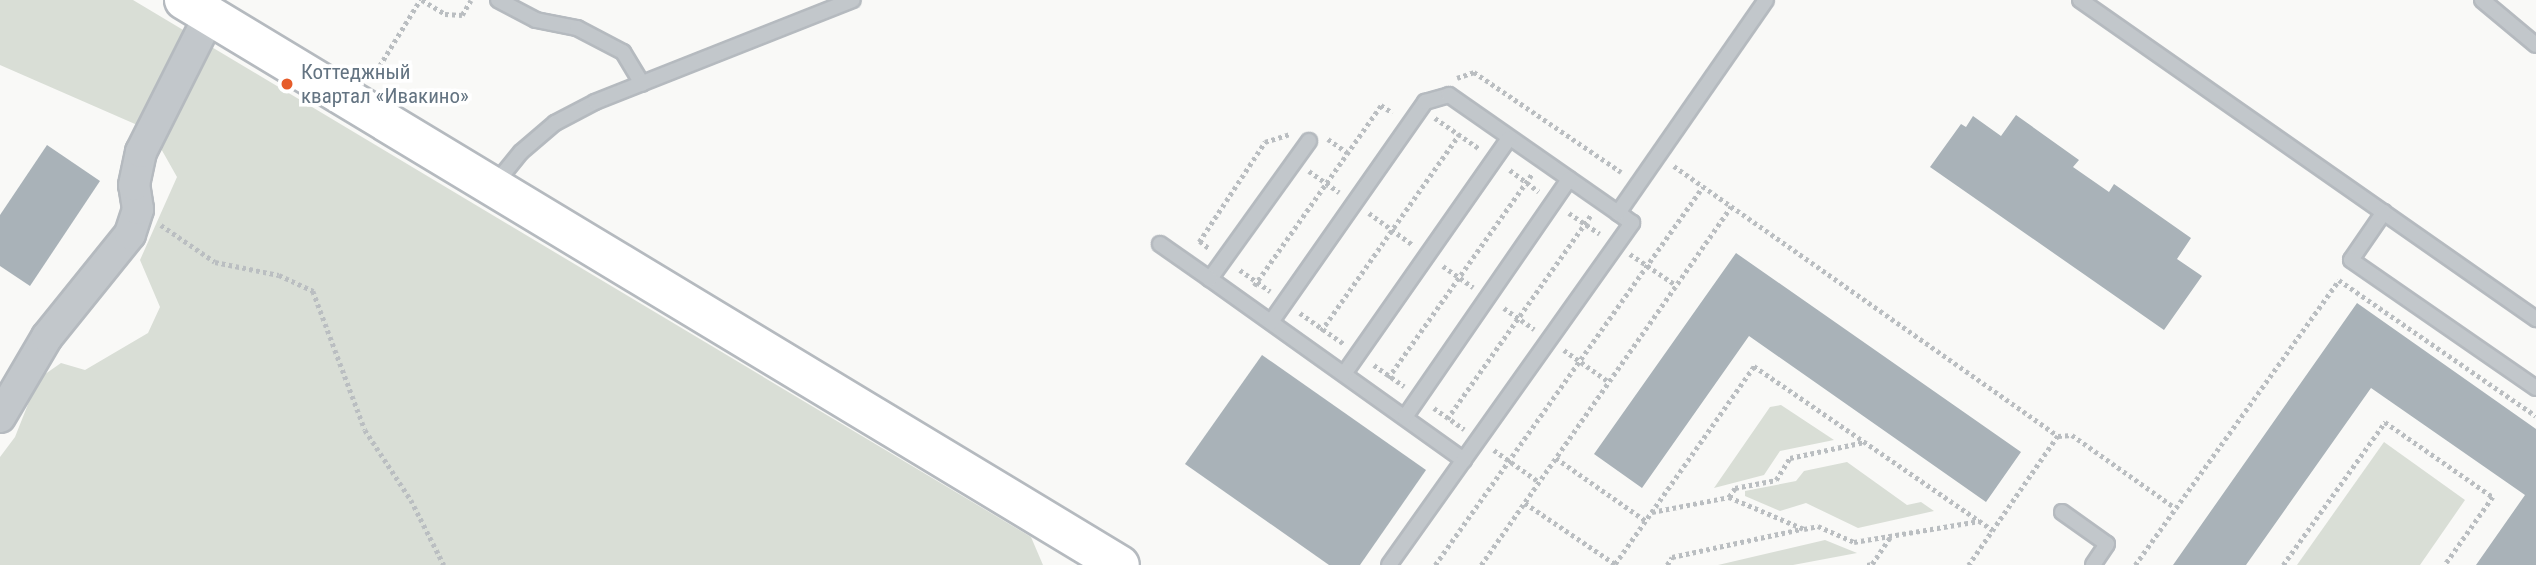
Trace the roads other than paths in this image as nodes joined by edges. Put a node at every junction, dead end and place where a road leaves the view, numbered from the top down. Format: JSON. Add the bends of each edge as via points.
{"nodes":[{"id":1,"x":498,"y":0,"type":"edge"},
{"id":2,"x":852,"y":0,"type":"edge"},
{"id":3,"x":1766,"y":0,"type":"edge"},
{"id":4,"x":2080,"y":0,"type":"edge"},
{"id":5,"x":2483,"y":0,"type":"edge"},
{"id":6,"x":197,"y":8,"type":"edge"},
{"id":7,"x":2536,"y":45,"type":"edge"},
{"id":8,"x":642,"y":83,"type":"junction"},
{"id":9,"x":1509,"y":138,"type":"junction"},
{"id":10,"x":1309,"y":141,"type":"dead end"},
{"id":11,"x":1569,"y":179,"type":"junction"},
{"id":12,"x":494,"y":186,"type":"junction"},
{"id":13,"x":2384,"y":212,"type":"junction"},
{"id":14,"x":1618,"y":213,"type":"junction"},
{"id":15,"x":1160,"y":244,"type":"dead end"},
{"id":16,"x":1210,"y":279,"type":"junction"},
{"id":17,"x":2536,"y":318,"type":"edge"},
{"id":18,"x":1271,"y":322,"type":"junction"},
{"id":19,"x":1344,"y":374,"type":"junction"},
{"id":20,"x":2536,"y":388,"type":"edge"},
{"id":21,"x":0,"y":417,"type":"edge"},
{"id":22,"x":1405,"y":417,"type":"junction"},
{"id":23,"x":1464,"y":460,"type":"junction"},
{"id":24,"x":2062,"y":512,"type":"dead end"},
{"id":25,"x":1120,"y":565,"type":"edge"},
{"id":26,"x":1389,"y":565,"type":"edge"},
{"id":27,"x":2093,"y":565,"type":"edge"}],
"edges":[{"from":1,"to":8,"type":"lane","via":[[536,20],[577,28],[623,52]]},
{"from":2,"to":8,"type":"lane"},
{"from":3,"to":14,"type":"lane"},
{"from":4,"to":13,"type":"lane"},
{"from":5,"to":7,"type":"lane"},
{"from":6,"to":12,"type":"main road"},
{"from":6,"to":21,"type":"street","via":[[141,152],[134,185],[138,209],[130,234],[47,337]]},
{"from":8,"to":12,"type":"lane","via":[[555,123],[521,152]]},
{"from":9,"to":11,"type":"lane"},
{"from":9,"to":18,"type":"lane","via":[[1449,95],[1425,102]]},
{"from":9,"to":19,"type":"lane"},
{"from":10,"to":16,"type":"lane"},
{"from":11,"to":14,"type":"lane"},
{"from":11,"to":22,"type":"lane"},
{"from":12,"to":25,"type":"main road"},
{"from":13,"to":17,"type":"lane"},
{"from":13,"to":20,"type":"lane","via":[[2351,260]]},
{"from":14,"to":23,"type":"lane","via":[[1632,223]]},
{"from":15,"to":16,"type":"lane"},
{"from":16,"to":18,"type":"lane"},
{"from":18,"to":19,"type":"lane"},
{"from":19,"to":22,"type":"lane"},
{"from":22,"to":23,"type":"lane"},
{"from":23,"to":26,"type":"lane"},
{"from":24,"to":27,"type":"lane","via":[[2107,544]]}]}
